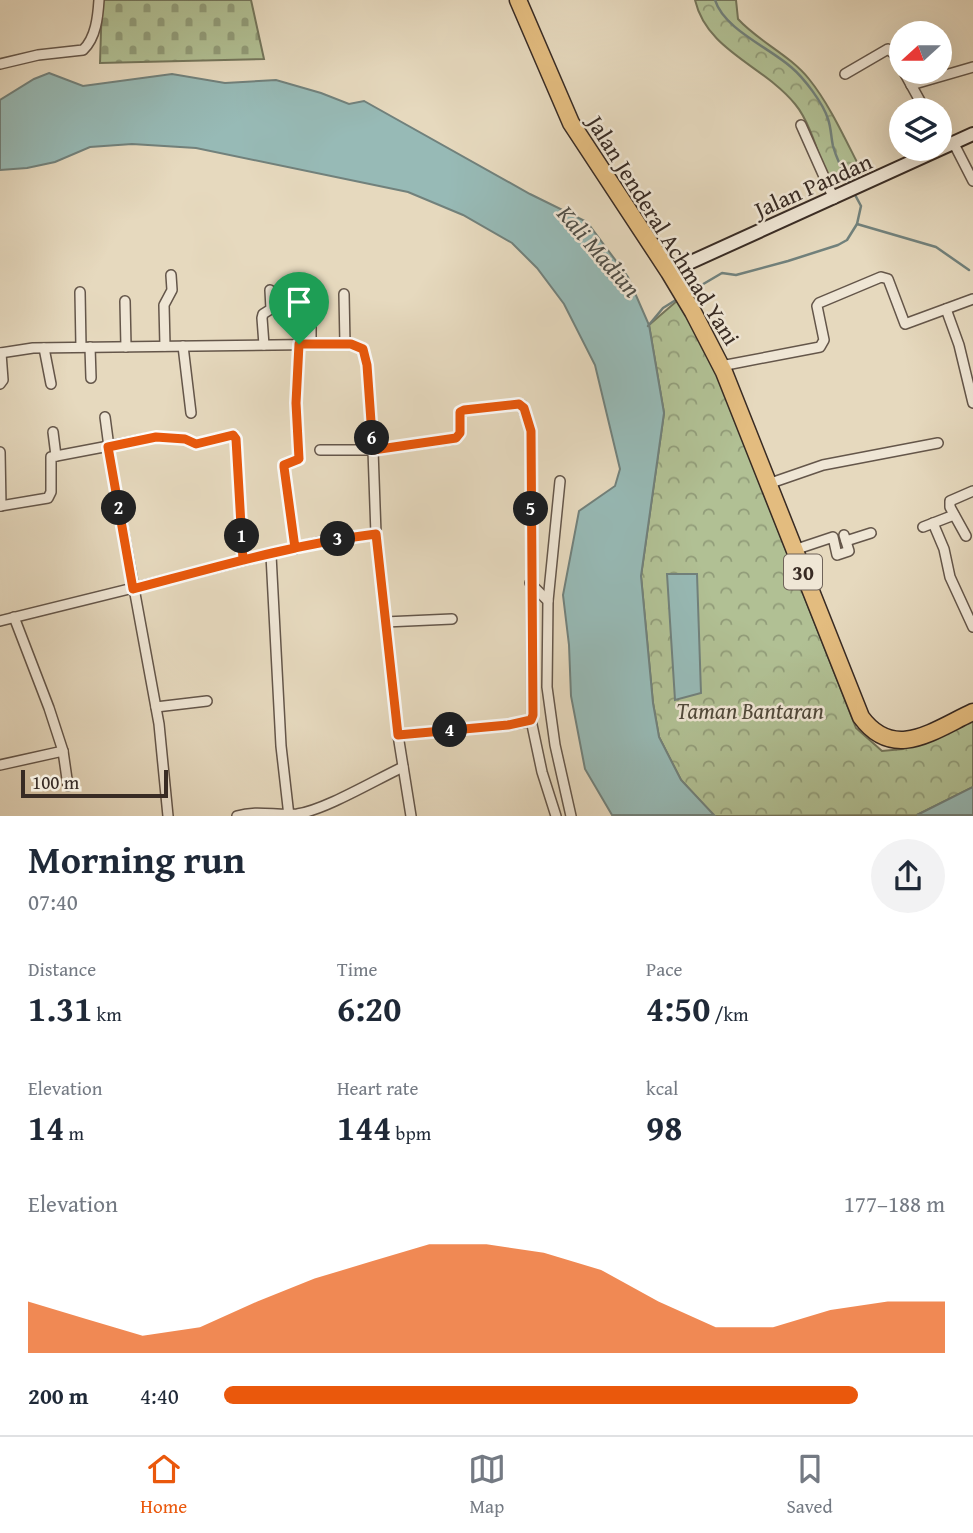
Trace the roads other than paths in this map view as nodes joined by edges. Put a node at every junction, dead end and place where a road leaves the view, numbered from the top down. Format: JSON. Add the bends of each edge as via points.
{"nodes":[{"id":1,"x":99,"y":0,"type":"edge"},
{"id":2,"x":518,"y":0,"type":"edge"},
{"id":3,"x":889,"y":50,"type":"edge"},
{"id":4,"x":0,"y":64,"type":"edge"},
{"id":5,"x":973,"y":67,"type":"edge"},
{"id":6,"x":845,"y":75,"type":"dead end"},
{"id":7,"x":912,"y":86,"type":"joint"},
{"id":8,"x":919,"y":98,"type":"edge"},
{"id":9,"x":801,"y":125,"type":"dead end"},
{"id":10,"x":973,"y":134,"type":"edge"},
{"id":11,"x":952,"y":142,"type":"edge"},
{"id":12,"x":952,"y":154,"type":"edge"},
{"id":13,"x":912,"y":161,"type":"edge"},
{"id":14,"x":973,"y":181,"type":"edge"},
{"id":15,"x":834,"y":199,"type":"junction"},
{"id":16,"x":171,"y":275,"type":"dead end"},
{"id":17,"x":672,"y":276,"type":"junction"},
{"id":18,"x":270,"y":290,"type":"dead end"},
{"id":19,"x":80,"y":292,"type":"dead end"},
{"id":20,"x":311,"y":293,"type":"dead end"},
{"id":21,"x":344,"y":294,"type":"dead end"},
{"id":22,"x":973,"y":299,"type":"edge"},
{"id":23,"x":125,"y":301,"type":"dead end"},
{"id":24,"x":946,"y":309,"type":"junction"},
{"id":25,"x":299,"y":344,"type":"junction"},
{"id":26,"x":345,"y":344,"type":"junction"},
{"id":27,"x":264,"y":345,"type":"junction"},
{"id":28,"x":311,"y":345,"type":"junction"},
{"id":29,"x":165,"y":346,"type":"junction"},
{"id":30,"x":183,"y":346,"type":"junction"},
{"id":31,"x":85,"y":347,"type":"junction"},
{"id":32,"x":126,"y":347,"type":"junction"},
{"id":33,"x":44,"y":348,"type":"junction"},
{"id":34,"x":1,"y":353,"type":"edge"},
{"id":35,"x":721,"y":366,"type":"junction"},
{"id":36,"x":91,"y":379,"type":"dead end"},
{"id":37,"x":0,"y":384,"type":"edge"},
{"id":38,"x":51,"y":384,"type":"dead end"},
{"id":39,"x":972,"y":397,"type":"edge"},
{"id":40,"x":191,"y":413,"type":"dead end"},
{"id":41,"x":105,"y":417,"type":"dead end"},
{"id":42,"x":53,"y":432,"type":"dead end"},
{"id":43,"x":938,"y":443,"type":"dead end"},
{"id":44,"x":109,"y":447,"type":"junction"},
{"id":45,"x":320,"y":450,"type":"dead end"},
{"id":46,"x":373,"y":450,"type":"junction"},
{"id":47,"x":0,"y":452,"type":"edge"},
{"id":48,"x":56,"y":456,"type":"junction"},
{"id":49,"x":560,"y":481,"type":"dead end"},
{"id":50,"x":768,"y":484,"type":"junction"},
{"id":51,"x":973,"y":491,"type":"edge"},
{"id":52,"x":0,"y":506,"type":"edge"},
{"id":53,"x":954,"y":515,"type":"junction"},
{"id":54,"x":933,"y":523,"type":"junction"},
{"id":55,"x":923,"y":527,"type":"dead end"},
{"id":56,"x":871,"y":533,"type":"dead end"},
{"id":57,"x":376,"y":534,"type":"junction"},
{"id":58,"x":966,"y":536,"type":"dead end"},
{"id":59,"x":295,"y":548,"type":"junction"},
{"id":60,"x":794,"y":550,"type":"junction"},
{"id":61,"x":271,"y":555,"type":"junction"},
{"id":62,"x":243,"y":560,"type":"junction"},
{"id":63,"x":530,"y":583,"type":"junction"},
{"id":64,"x":133,"y":589,"type":"junction"},
{"id":65,"x":548,"y":601,"type":"junction"},
{"id":66,"x":14,"y":617,"type":"junction"},
{"id":67,"x":452,"y":620,"type":"dead end"},
{"id":68,"x":0,"y":621,"type":"edge"},
{"id":69,"x":385,"y":622,"type":"junction"},
{"id":70,"x":973,"y":627,"type":"edge"},
{"id":71,"x":206,"y":701,"type":"dead end"},
{"id":72,"x":156,"y":707,"type":"junction"},
{"id":73,"x":973,"y":712,"type":"edge"},
{"id":74,"x":531,"y":720,"type":"junction"},
{"id":75,"x":398,"y":735,"type":"junction"},
{"id":76,"x":63,"y":751,"type":"junction"},
{"id":77,"x":0,"y":765,"type":"edge"},
{"id":78,"x":403,"y":767,"type":"junction"},
{"id":79,"x":68,"y":786,"type":"dead end"},
{"id":80,"x":289,"y":815,"type":"edge"},
{"id":81,"x":168,"y":816,"type":"edge"},
{"id":82,"x":237,"y":816,"type":"edge"},
{"id":83,"x":411,"y":816,"type":"edge"},
{"id":84,"x":556,"y":816,"type":"edge"},
{"id":85,"x":571,"y":816,"type":"edge"}],
"edges":[{"from":1,"to":4,"type":"street","via":[[90,43],[83,50]]},
{"from":2,"to":17,"type":"highway","name":"Jalan Jenderal Achmad Yani","number":"30","via":[[571,123]]},
{"from":3,"to":6,"type":"street"},
{"from":5,"to":7,"type":"street"},
{"from":7,"to":8,"type":"street"},
{"from":9,"to":15,"type":"street"},
{"from":10,"to":11,"type":"street","name":"Jalan Pandan"},
{"from":12,"to":14,"type":"street"},
{"from":13,"to":15,"type":"street","name":"Jalan Pandan"},
{"from":15,"to":17,"type":"street","name":"Jalan Pandan"},
{"from":16,"to":29,"type":"street","via":[[172,290],[164,303]]},
{"from":17,"to":35,"type":"highway","name":"Jalan Jenderal Achmad Yani","number":"30"},
{"from":18,"to":27,"type":"street","via":[[271,309],[262,315]]},
{"from":19,"to":31,"type":"street"},
{"from":20,"to":28,"type":"street"},
{"from":21,"to":26,"type":"street"},
{"from":22,"to":24,"type":"street"},
{"from":23,"to":32,"type":"street"},
{"from":24,"to":35,"type":"street","via":[[905,324],[888,279],[881,277],[819,303],[824,341],[820,347]]},
{"from":24,"to":39,"type":"street"},
{"from":25,"to":27,"type":"street"},
{"from":25,"to":28,"type":"street"},
{"from":25,"to":59,"type":"street","via":[[299,459],[284,465]]},
{"from":26,"to":28,"type":"street"},
{"from":26,"to":46,"type":"street","via":[[363,349]]},
{"from":27,"to":30,"type":"street"},
{"from":29,"to":30,"type":"street"},
{"from":29,"to":32,"type":"street"},
{"from":30,"to":40,"type":"street"},
{"from":31,"to":32,"type":"street"},
{"from":31,"to":33,"type":"street"},
{"from":31,"to":36,"type":"street"},
{"from":33,"to":34,"type":"street"},
{"from":33,"to":38,"type":"street"},
{"from":34,"to":37,"type":"street"},
{"from":35,"to":50,"type":"highway","name":"Jalan Jenderal Achmad Yani","number":"30"},
{"from":41,"to":44,"type":"street"},
{"from":42,"to":48,"type":"street"},
{"from":43,"to":50,"type":"street","via":[[823,465]]},
{"from":44,"to":48,"type":"street"},
{"from":44,"to":62,"type":"street","via":[[156,437],[196,444],[235,436]]},
{"from":44,"to":64,"type":"street"},
{"from":45,"to":46,"type":"street"},
{"from":46,"to":57,"type":"street"},
{"from":46,"to":63,"type":"street","via":[[454,439],[460,433],[461,411],[522,405],[531,431]]},
{"from":47,"to":52,"type":"street"},
{"from":48,"to":52,"type":"street","via":[[49,458],[48,498]]},
{"from":49,"to":65,"type":"street"},
{"from":50,"to":60,"type":"highway","name":"Jalan Jenderal Achmad Yani","number":"30"},
{"from":51,"to":53,"type":"street","via":[[950,501]]},
{"from":53,"to":54,"type":"street"},
{"from":53,"to":58,"type":"street"},
{"from":54,"to":55,"type":"street"},
{"from":54,"to":70,"type":"street","via":[[950,577]]},
{"from":56,"to":60,"type":"street","via":[[845,538],[849,551],[837,555],[833,537]]},
{"from":57,"to":59,"type":"street"},
{"from":57,"to":69,"type":"street"},
{"from":59,"to":61,"type":"street"},
{"from":60,"to":73,"type":"highway","name":"Jalan Jenderal Achmad Yani","number":"30","via":[[861,718],[870,730],[885,738],[913,739]]},
{"from":61,"to":62,"type":"street"},
{"from":61,"to":80,"type":"street"},
{"from":62,"to":64,"type":"street"},
{"from":63,"to":65,"type":"street"},
{"from":63,"to":74,"type":"street"},
{"from":64,"to":66,"type":"street"},
{"from":64,"to":72,"type":"street"},
{"from":65,"to":85,"type":"street","via":[[547,687]]},
{"from":66,"to":68,"type":"street"},
{"from":66,"to":76,"type":"street"},
{"from":67,"to":69,"type":"street"},
{"from":69,"to":75,"type":"street"},
{"from":71,"to":72,"type":"street"},
{"from":72,"to":81,"type":"street"},
{"from":74,"to":75,"type":"street"},
{"from":74,"to":84,"type":"street"},
{"from":75,"to":78,"type":"street"},
{"from":76,"to":77,"type":"street"},
{"from":76,"to":79,"type":"street"},
{"from":78,"to":80,"type":"street","via":[[314,810]]},
{"from":78,"to":83,"type":"street"},
{"from":80,"to":82,"type":"street"}]}
